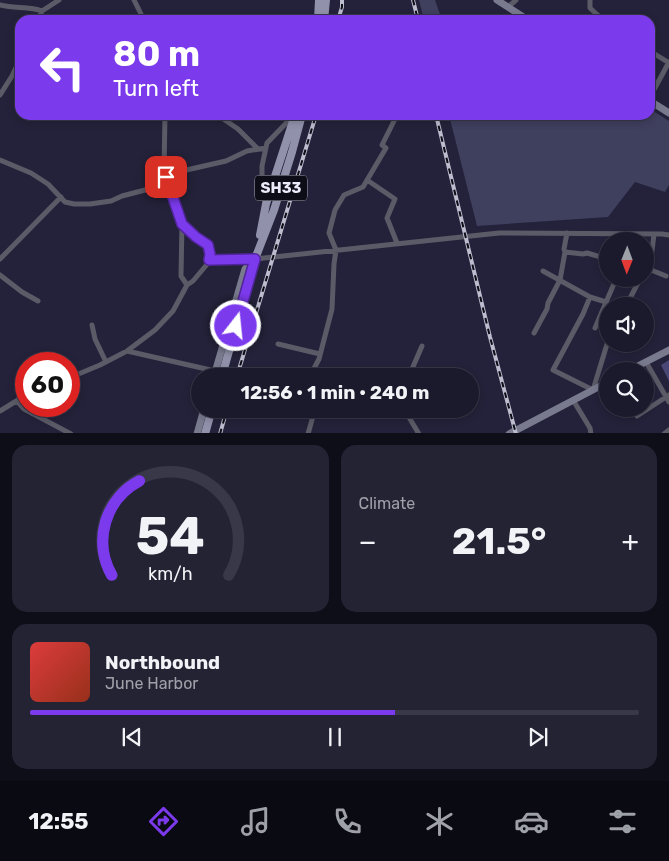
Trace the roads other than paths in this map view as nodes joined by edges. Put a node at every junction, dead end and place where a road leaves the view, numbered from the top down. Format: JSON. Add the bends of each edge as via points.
{"nodes":[{"id":1,"x":59,"y":0,"type":"edge"},
{"id":2,"x":134,"y":0,"type":"edge"},
{"id":3,"x":320,"y":0,"type":"edge"},
{"id":4,"x":326,"y":0,"type":"edge"},
{"id":5,"x":497,"y":0,"type":"edge"},
{"id":6,"x":516,"y":0,"type":"edge"},
{"id":7,"x":590,"y":0,"type":"edge"},
{"id":8,"x":0,"y":5,"type":"edge"},
{"id":9,"x":508,"y":7,"type":"junction"},
{"id":10,"x":42,"y":11,"type":"junction"},
{"id":11,"x":40,"y":15,"type":"edge"},
{"id":12,"x":142,"y":15,"type":"edge"},
{"id":13,"x":318,"y":15,"type":"edge"},
{"id":14,"x":324,"y":15,"type":"edge"},
{"id":15,"x":520,"y":15,"type":"edge"},
{"id":16,"x":598,"y":15,"type":"edge"},
{"id":17,"x":655,"y":54,"type":"edge"},
{"id":18,"x":669,"y":63,"type":"edge"},
{"id":19,"x":15,"y":70,"type":"edge"},
{"id":20,"x":655,"y":90,"type":"edge"},
{"id":21,"x":0,"y":95,"type":"edge"},
{"id":22,"x":655,"y":103,"type":"edge"},
{"id":23,"x":669,"y":113,"type":"edge"},
{"id":24,"x":166,"y":120,"type":"edge"},
{"id":25,"x":225,"y":120,"type":"edge"},
{"id":26,"x":290,"y":120,"type":"edge"},
{"id":27,"x":293,"y":120,"type":"edge"},
{"id":28,"x":301,"y":120,"type":"edge"},
{"id":29,"x":394,"y":120,"type":"edge"},
{"id":30,"x":266,"y":148,"type":"junction"},
{"id":31,"x":258,"y":149,"type":"junction"},
{"id":32,"x":0,"y":160,"type":"edge"},
{"id":33,"x":166,"y":177,"type":"junction"},
{"id":34,"x":367,"y":180,"type":"junction"},
{"id":35,"x":168,"y":184,"type":"junction"},
{"id":36,"x":61,"y":198,"type":"junction"},
{"id":37,"x":266,"y":204,"type":"junction"},
{"id":38,"x":182,"y":224,"type":"junction"},
{"id":39,"x":566,"y":233,"type":"junction"},
{"id":40,"x":599,"y":233,"type":"edge"},
{"id":41,"x":654,"y":234,"type":"edge"},
{"id":42,"x":669,"y":235,"type":"edge"},
{"id":43,"x":398,"y":244,"type":"junction"},
{"id":44,"x":336,"y":250,"type":"junction"},
{"id":45,"x":565,"y":252,"type":"junction"},
{"id":46,"x":599,"y":256,"type":"edge"},
{"id":47,"x":0,"y":258,"type":"edge"},
{"id":48,"x":255,"y":259,"type":"junction"},
{"id":49,"x":209,"y":260,"type":"junction"},
{"id":50,"x":543,"y":271,"type":"dead end"},
{"id":51,"x":654,"y":272,"type":"edge"},
{"id":52,"x":0,"y":276,"type":"edge"},
{"id":53,"x":666,"y":276,"type":"dead end"},
{"id":54,"x":560,"y":280,"type":"junction"},
{"id":55,"x":187,"y":285,"type":"junction"},
{"id":56,"x":590,"y":297,"type":"junction"},
{"id":57,"x":599,"y":300,"type":"edge"},
{"id":58,"x":38,"y":301,"type":"dead end"},
{"id":59,"x":599,"y":317,"type":"edge"},
{"id":60,"x":92,"y":325,"type":"dead end"},
{"id":61,"x":594,"y":328,"type":"dead end"},
{"id":62,"x":534,"y":333,"type":"dead end"},
{"id":63,"x":278,"y":344,"type":"dead end"},
{"id":64,"x":422,"y":346,"type":"dead end"},
{"id":65,"x":669,"y":350,"type":"edge"},
{"id":66,"x":127,"y":351,"type":"junction"},
{"id":67,"x":605,"y":352,"type":"edge"},
{"id":68,"x":320,"y":354,"type":"junction"},
{"id":69,"x":106,"y":362,"type":"junction"},
{"id":70,"x":646,"y":362,"type":"edge"},
{"id":71,"x":191,"y":368,"type":"edge"},
{"id":72,"x":219,"y":368,"type":"edge"},
{"id":73,"x":314,"y":368,"type":"edge"},
{"id":74,"x":413,"y":368,"type":"edge"},
{"id":75,"x":80,"y":373,"type":"edge"},
{"id":76,"x":654,"y":375,"type":"edge"},
{"id":77,"x":599,"y":387,"type":"edge"},
{"id":78,"x":594,"y":390,"type":"junction"},
{"id":79,"x":667,"y":396,"type":"edge"},
{"id":80,"x":573,"y":400,"type":"junction"},
{"id":81,"x":15,"y":402,"type":"edge"},
{"id":82,"x":669,"y":402,"type":"edge"},
{"id":83,"x":654,"y":405,"type":"edge"},
{"id":84,"x":0,"y":411,"type":"edge"},
{"id":85,"x":39,"y":417,"type":"edge"},
{"id":86,"x":201,"y":418,"type":"edge"},
{"id":87,"x":209,"y":418,"type":"edge"},
{"id":88,"x":313,"y":418,"type":"edge"},
{"id":89,"x":409,"y":418,"type":"edge"},
{"id":90,"x":69,"y":433,"type":"edge"},
{"id":91,"x":197,"y":433,"type":"edge"},
{"id":92,"x":205,"y":433,"type":"edge"},
{"id":93,"x":308,"y":433,"type":"edge"},
{"id":94,"x":418,"y":433,"type":"edge"},
{"id":95,"x":511,"y":433,"type":"edge"},
{"id":96,"x":592,"y":433,"type":"edge"}],
"edges":[{"from":1,"to":10,"type":"street"},
{"from":2,"to":12,"type":"street"},
{"from":3,"to":13,"type":"main road"},
{"from":4,"to":14,"type":"main road"},
{"from":5,"to":9,"type":"street"},
{"from":6,"to":9,"type":"street"},
{"from":7,"to":16,"type":"street","via":[[590,8]]},
{"from":8,"to":10,"type":"street"},
{"from":9,"to":15,"type":"street"},
{"from":10,"to":11,"type":"street"},
{"from":17,"to":18,"type":"street"},
{"from":18,"to":20,"type":"street"},
{"from":19,"to":21,"type":"street"},
{"from":22,"to":23,"type":"street"},
{"from":24,"to":33,"type":"street"},
{"from":25,"to":31,"type":"street"},
{"from":26,"to":30,"type":"street"},
{"from":27,"to":37,"type":"main road","number":"SH33"},
{"from":28,"to":48,"type":"main road","number":"SH33","via":[[274,210]]},
{"from":29,"to":34,"type":"street","via":[[382,145],[386,148]]},
{"from":30,"to":31,"type":"street"},
{"from":30,"to":37,"type":"street","via":[[262,166],[262,192]]},
{"from":31,"to":33,"type":"street"},
{"from":32,"to":36,"type":"street","via":[[31,173]]},
{"from":33,"to":35,"type":"street"},
{"from":34,"to":43,"type":"street","via":[[395,199],[387,218]]},
{"from":34,"to":44,"type":"street","via":[[363,187],[344,195],[335,210],[329,233]]},
{"from":35,"to":36,"type":"street","via":[[90,204],[74,204]]},
{"from":35,"to":38,"type":"street"},
{"from":36,"to":47,"type":"street"},
{"from":37,"to":48,"type":"main road","number":"SH33"},
{"from":38,"to":49,"type":"street","via":[[208,245]]},
{"from":38,"to":55,"type":"street","via":[[181,276]]},
{"from":39,"to":40,"type":"street"},
{"from":39,"to":43,"type":"street","via":[[499,233]]},
{"from":39,"to":45,"type":"street"},
{"from":41,"to":42,"type":"street"},
{"from":43,"to":44,"type":"street"},
{"from":44,"to":48,"type":"street"},
{"from":44,"to":68,"type":"street","via":[[332,309]]},
{"from":45,"to":46,"type":"street"},
{"from":45,"to":54,"type":"street"},
{"from":48,"to":49,"type":"street"},
{"from":48,"to":72,"type":"main road"},
{"from":49,"to":55,"type":"street"},
{"from":50,"to":54,"type":"street"},
{"from":51,"to":53,"type":"street"},
{"from":52,"to":58,"type":"street"},
{"from":54,"to":56,"type":"street"},
{"from":54,"to":62,"type":"street"},
{"from":55,"to":66,"type":"street","via":[[173,311],[155,330]]},
{"from":56,"to":57,"type":"street"},
{"from":56,"to":78,"type":"street","via":[[553,370]]},
{"from":59,"to":61,"type":"street"},
{"from":60,"to":69,"type":"street"},
{"from":63,"to":68,"type":"street"},
{"from":64,"to":74,"type":"street"},
{"from":65,"to":70,"type":"street"},
{"from":66,"to":69,"type":"street"},
{"from":66,"to":71,"type":"street"},
{"from":67,"to":78,"type":"street"},
{"from":68,"to":73,"type":"street"},
{"from":69,"to":75,"type":"street"},
{"from":76,"to":79,"type":"street"},
{"from":77,"to":78,"type":"street"},
{"from":78,"to":80,"type":"street"},
{"from":79,"to":82,"type":"street"},
{"from":79,"to":83,"type":"street"},
{"from":80,"to":95,"type":"street"},
{"from":80,"to":96,"type":"street"},
{"from":81,"to":84,"type":"street"},
{"from":85,"to":90,"type":"street"},
{"from":86,"to":91,"type":"street"},
{"from":87,"to":92,"type":"main road"},
{"from":88,"to":93,"type":"street"},
{"from":89,"to":94,"type":"street"}]}
